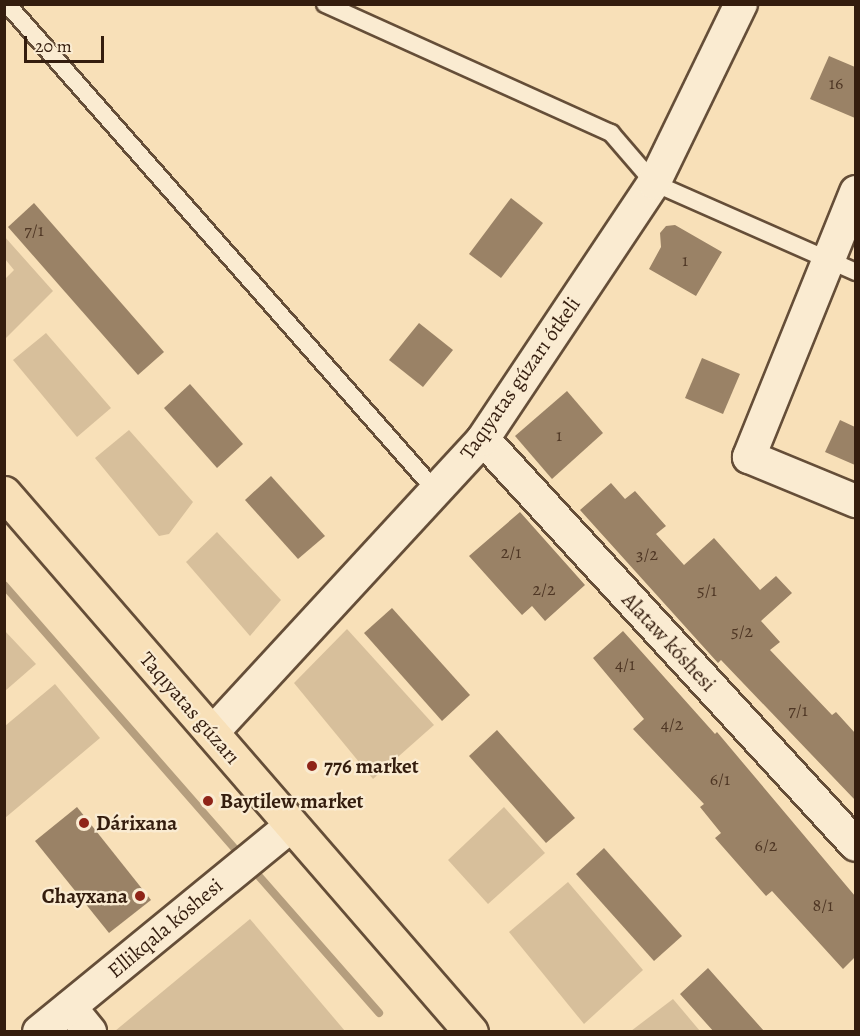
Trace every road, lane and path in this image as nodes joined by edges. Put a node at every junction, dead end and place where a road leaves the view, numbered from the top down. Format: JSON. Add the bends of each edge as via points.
{"nodes":[{"id":1,"x":7,"y":4,"type":"edge"},
{"id":2,"x":325,"y":4,"type":"edge"},
{"id":3,"x":741,"y":4,"type":"edge"},
{"id":4,"x":654,"y":183,"type":"junction"},
{"id":5,"x":855,"y":192,"type":"edge"},
{"id":6,"x":826,"y":259,"type":"junction"},
{"id":7,"x":855,"y":272,"type":"edge"},
{"id":8,"x":483,"y":439,"type":"junction"},
{"id":9,"x":435,"y":490,"type":"junction"},
{"id":10,"x":4,"y":493,"type":"edge"},
{"id":11,"x":855,"y":501,"type":"edge"},
{"id":12,"x":212,"y":733,"type":"junction"},
{"id":13,"x":291,"y":826,"type":"junction"},
{"id":14,"x":855,"y":845,"type":"edge"},
{"id":15,"x":70,"y":1007,"type":"junction"},
{"id":16,"x":39,"y":1032,"type":"edge"},
{"id":17,"x":90,"y":1032,"type":"edge"},
{"id":18,"x":471,"y":1032,"type":"edge"}],
"edges":[{"from":1,"to":9,"type":"lane"},
{"from":2,"to":4,"type":"lane","via":[[612,133]]},
{"from":3,"to":4,"type":"street","name":"Taqıyatas gúzarı ótkeli"},
{"from":4,"to":6,"type":"lane"},
{"from":4,"to":8,"type":"street","name":"Taqıyatas gúzarı ótkeli"},
{"from":5,"to":6,"type":"street"},
{"from":6,"to":7,"type":"lane"},
{"from":6,"to":11,"type":"street","via":[[749,457]]},
{"from":8,"to":9,"type":"street","name":"Taqıyatas gúzarı ótkeli"},
{"from":8,"to":14,"type":"street","name":"Alataw kóshesi"},
{"from":9,"to":12,"type":"street","name":"Taqıyatas gúzarı ótkeli"},
{"from":10,"to":12,"type":"highway","name":"Taqıyatas gúzarı"},
{"from":12,"to":13,"type":"highway","name":"Taqıyatas gúzarı"},
{"from":13,"to":15,"type":"street","name":"Ellikqala kóshesi"},
{"from":13,"to":18,"type":"highway","name":"Taqıyatas gúzarı"},
{"from":15,"to":16,"type":"street","name":"Ellikqala kóshesi"},
{"from":15,"to":17,"type":"street"}]}
